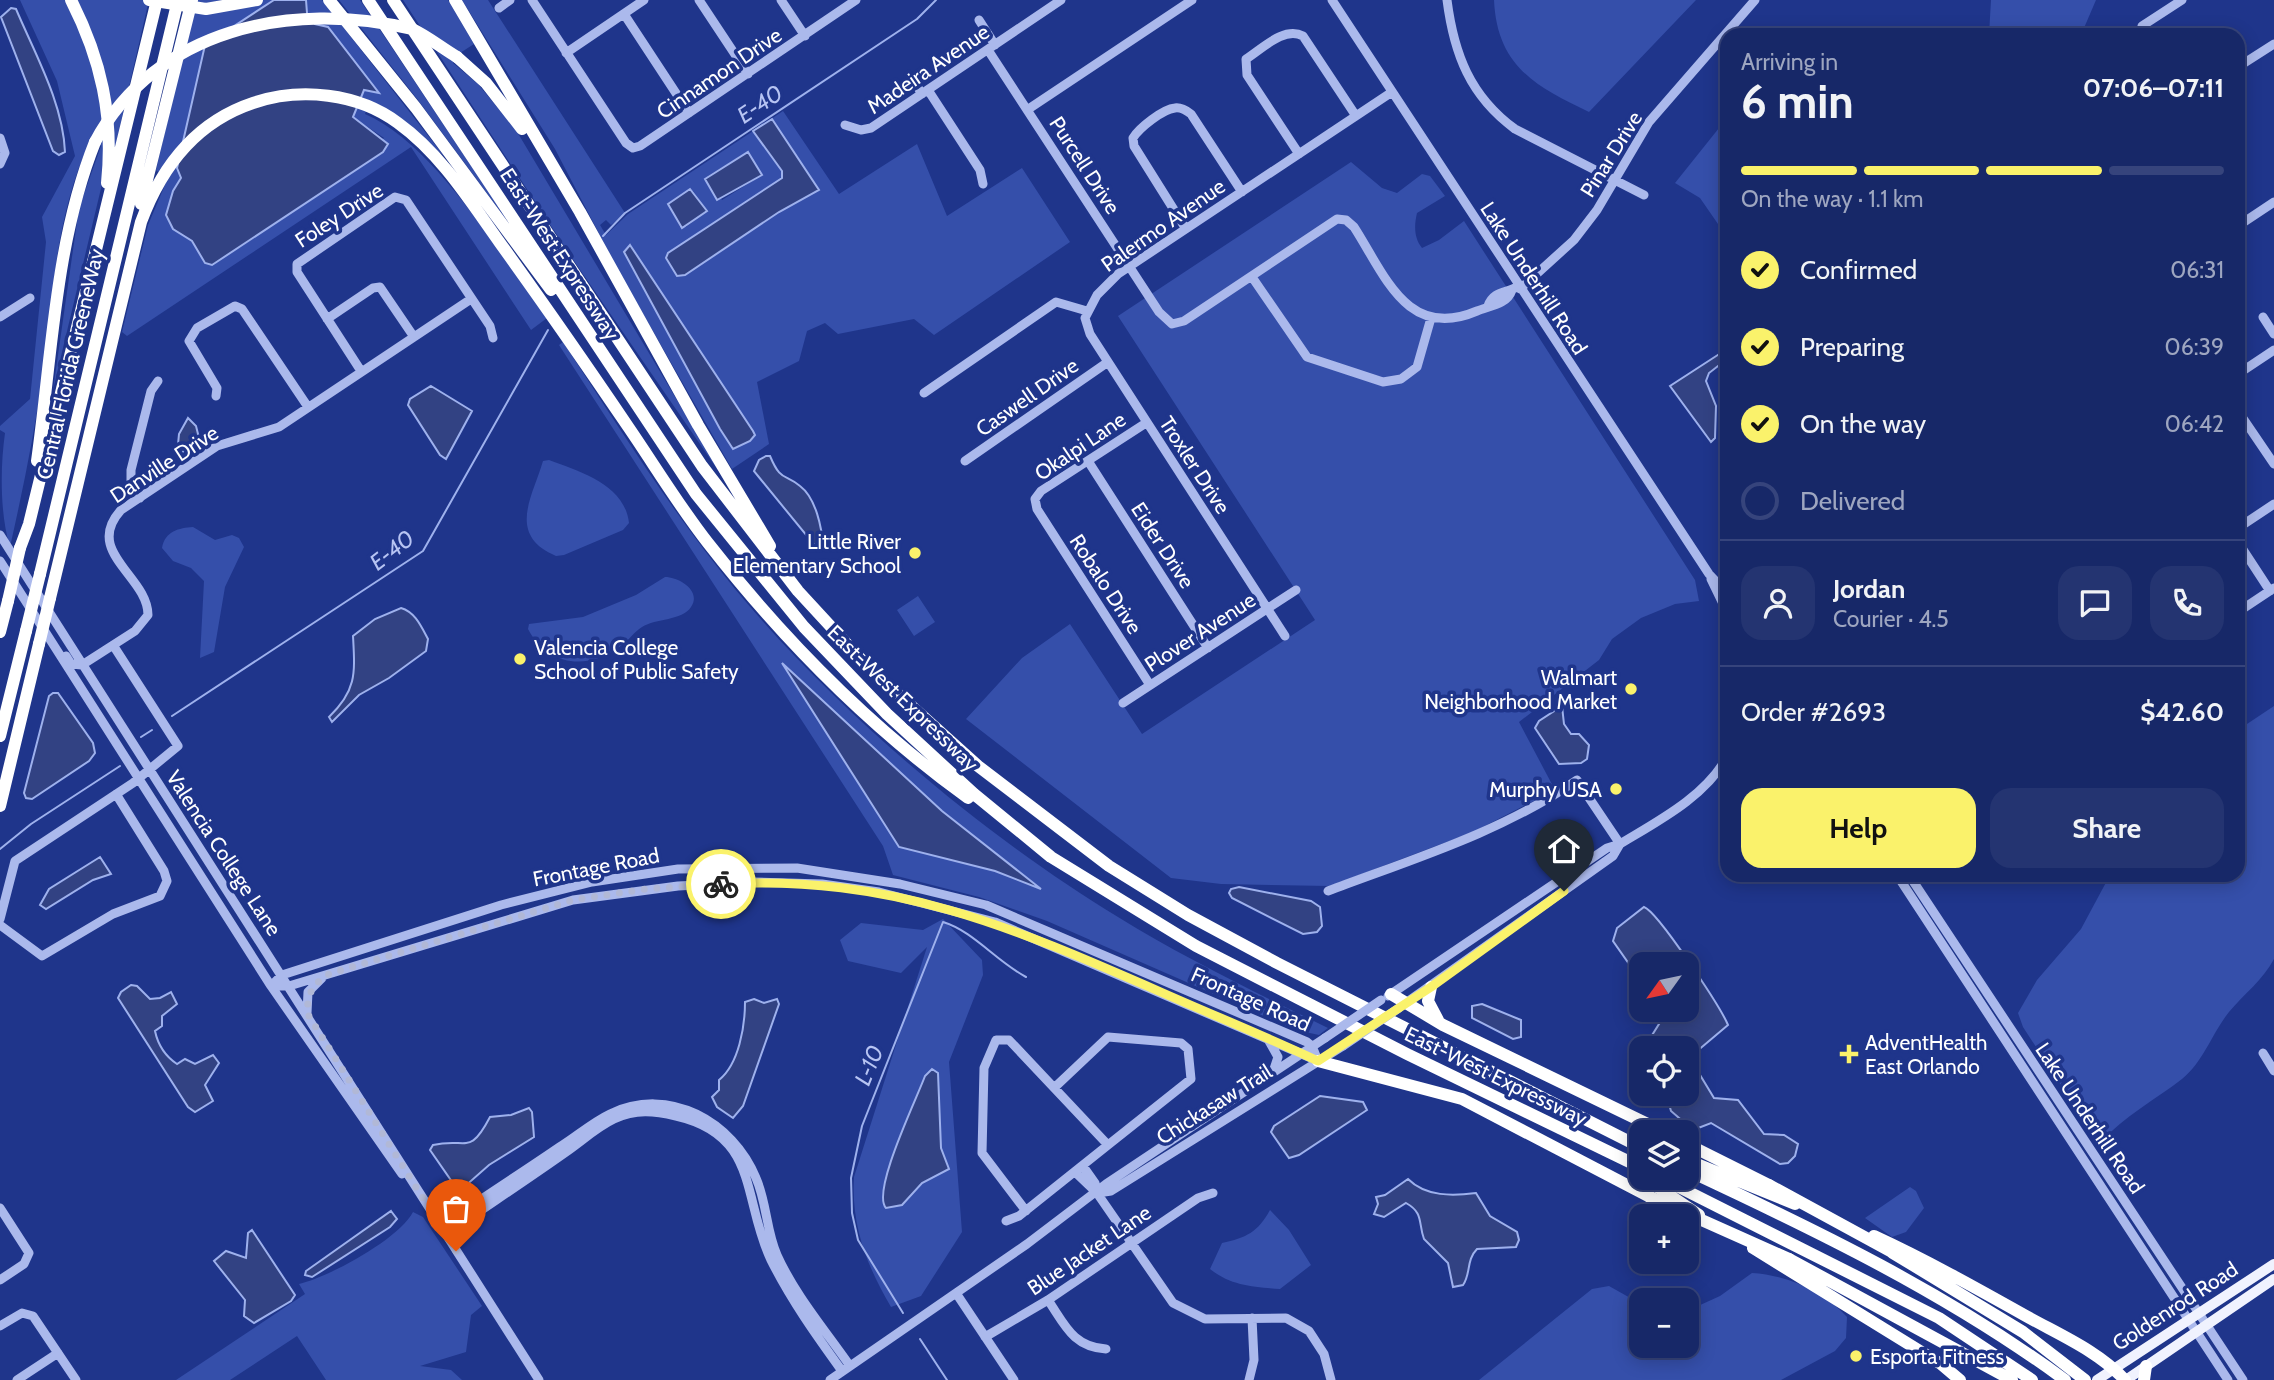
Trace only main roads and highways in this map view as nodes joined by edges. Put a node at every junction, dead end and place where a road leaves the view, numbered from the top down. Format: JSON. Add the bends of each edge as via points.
{"nodes":[{"id":1,"x":71,"y":0,"type":"edge"},
{"id":2,"x":149,"y":0,"type":"edge"},
{"id":3,"x":157,"y":0,"type":"edge"},
{"id":4,"x":178,"y":0,"type":"edge"},
{"id":5,"x":192,"y":0,"type":"edge"},
{"id":6,"x":257,"y":0,"type":"edge"},
{"id":7,"x":329,"y":0,"type":"edge"},
{"id":8,"x":368,"y":0,"type":"edge"},
{"id":9,"x":393,"y":0,"type":"edge"},
{"id":10,"x":455,"y":0,"type":"edge"},
{"id":11,"x":107,"y":211,"type":"junction"},
{"id":12,"x":129,"y":269,"type":"junction"},
{"id":13,"x":632,"y":308,"type":"junction"},
{"id":14,"x":629,"y":394,"type":"junction"},
{"id":15,"x":29,"y":524,"type":"junction"},
{"id":16,"x":798,"y":591,"type":"junction"},
{"id":17,"x":0,"y":632,"type":"edge"},
{"id":18,"x":0,"y":736,"type":"edge"},
{"id":19,"x":0,"y":806,"type":"edge"},
{"id":20,"x":1051,"y":857,"type":"junction"},
{"id":21,"x":1431,"y":987,"type":"road end"},
{"id":22,"x":1386,"y":997,"type":"road end"},
{"id":23,"x":1440,"y":1023,"type":"junction"},
{"id":24,"x":1318,"y":1061,"type":"road end"},
{"id":25,"x":1639,"y":1120,"type":"edge"},
{"id":26,"x":1629,"y":1141,"type":"edge"},
{"id":27,"x":1699,"y":1150,"type":"edge"},
{"id":28,"x":1617,"y":1155,"type":"junction"},
{"id":29,"x":1629,"y":1161,"type":"edge"},
{"id":30,"x":1629,"y":1165,"type":"edge"},
{"id":31,"x":1699,"y":1165,"type":"edge"},
{"id":32,"x":1699,"y":1176,"type":"edge"},
{"id":33,"x":1664,"y":1190,"type":"edge"},
{"id":34,"x":1685,"y":1190,"type":"edge"},
{"id":35,"x":2274,"y":1264,"type":"edge"},
{"id":36,"x":2274,"y":1279,"type":"edge"},
{"id":37,"x":1941,"y":1364,"type":"junction"},
{"id":38,"x":2146,"y":1366,"type":"junction"},
{"id":39,"x":2114,"y":1368,"type":"junction"},
{"id":40,"x":2082,"y":1377,"type":"edge"},
{"id":41,"x":2064,"y":1379,"type":"edge"},
{"id":42,"x":1960,"y":1380,"type":"edge"},
{"id":43,"x":1967,"y":1380,"type":"edge"},
{"id":44,"x":2012,"y":1380,"type":"edge"},
{"id":45,"x":2032,"y":1380,"type":"edge"},
{"id":46,"x":2097,"y":1380,"type":"edge"},
{"id":47,"x":2125,"y":1380,"type":"edge"},
{"id":48,"x":2144,"y":1380,"type":"edge"}],
"edges":[{"from":1,"to":11,"type":"highway","via":[[94,51],[108,103]]},
{"from":2,"to":6,"type":"highway","bridge":true,"via":[[192,9]]},
{"from":3,"to":11,"type":"highway","name":"Central Florida GreeneWay"},
{"from":4,"to":18,"type":"highway","name":"Central Florida GreeneWay","bridge":true},
{"from":5,"to":12,"type":"highway"},
{"from":7,"to":14,"type":"highway","via":[[416,108]]},
{"from":8,"to":14,"type":"highway","name":"East-West Expressway"},
{"from":9,"to":16,"type":"highway","name":"East-West Expressway","via":[[702,466]]},
{"from":10,"to":13,"type":"highway"},
{"from":11,"to":15,"type":"highway","name":"Central Florida GreeneWay"},
{"from":12,"to":19,"type":"highway","bridge":true,"via":[[50,598],[44,641]]},
{"from":12,"to":20,"type":"highway","via":[[141,222],[161,176],[183,147],[238,108],[288,95],[325,94],[397,122],[460,187],[706,541],[792,642],[913,754]]},
{"from":13,"to":15,"type":"highway","bridge":true,"via":[[516,120],[486,83],[457,58],[412,29],[366,15],[310,8],[240,20],[184,44],[150,69],[121,101],[95,142],[69,226]]},
{"from":13,"to":16,"type":"highway"},
{"from":14,"to":20,"type":"highway","name":"East-West Expressway","via":[[696,494],[804,627],[887,714]]},
{"from":15,"to":17,"type":"highway","name":"Central Florida GreeneWay","bridge":true},
{"from":16,"to":26,"type":"highway","name":"East-West Expressway","via":[[869,668],[978,766],[1109,866],[1277,963]]},
{"from":20,"to":28,"type":"highway","name":"East-West Expressway","via":[[1196,946]]},
{"from":21,"to":23,"type":"highway","via":[[1430,1006]]},
{"from":22,"to":23,"type":"highway"},
{"from":23,"to":25,"type":"highway"},
{"from":24,"to":44,"type":"highway","bridge":true,"via":[[1462,1099],[1650,1197],[1789,1259]]},
{"from":27,"to":40,"type":"highway","bridge":true,"via":[[1892,1252],[2023,1332]]},
{"from":28,"to":29,"type":"highway","name":"East-West Expressway"},
{"from":28,"to":30,"type":"highway"},
{"from":31,"to":39,"type":"highway","via":[[1927,1261]]},
{"from":32,"to":41,"type":"highway","via":[[1842,1243]]},
{"from":33,"to":37,"type":"highway"},
{"from":34,"to":45,"type":"highway","via":[[1939,1318]]},
{"from":35,"to":39,"type":"main road","name":"Goldenrod Road"},
{"from":36,"to":38,"type":"main road","name":"Goldenrod Road"},
{"from":37,"to":42,"type":"highway"},
{"from":37,"to":43,"type":"highway"},
{"from":38,"to":47,"type":"main road","name":"Goldenrod Road"},
{"from":38,"to":48,"type":"highway"},
{"from":39,"to":46,"type":"main road","name":"Goldenrod Road"},
{"from":39,"to":47,"type":"highway"}]}
